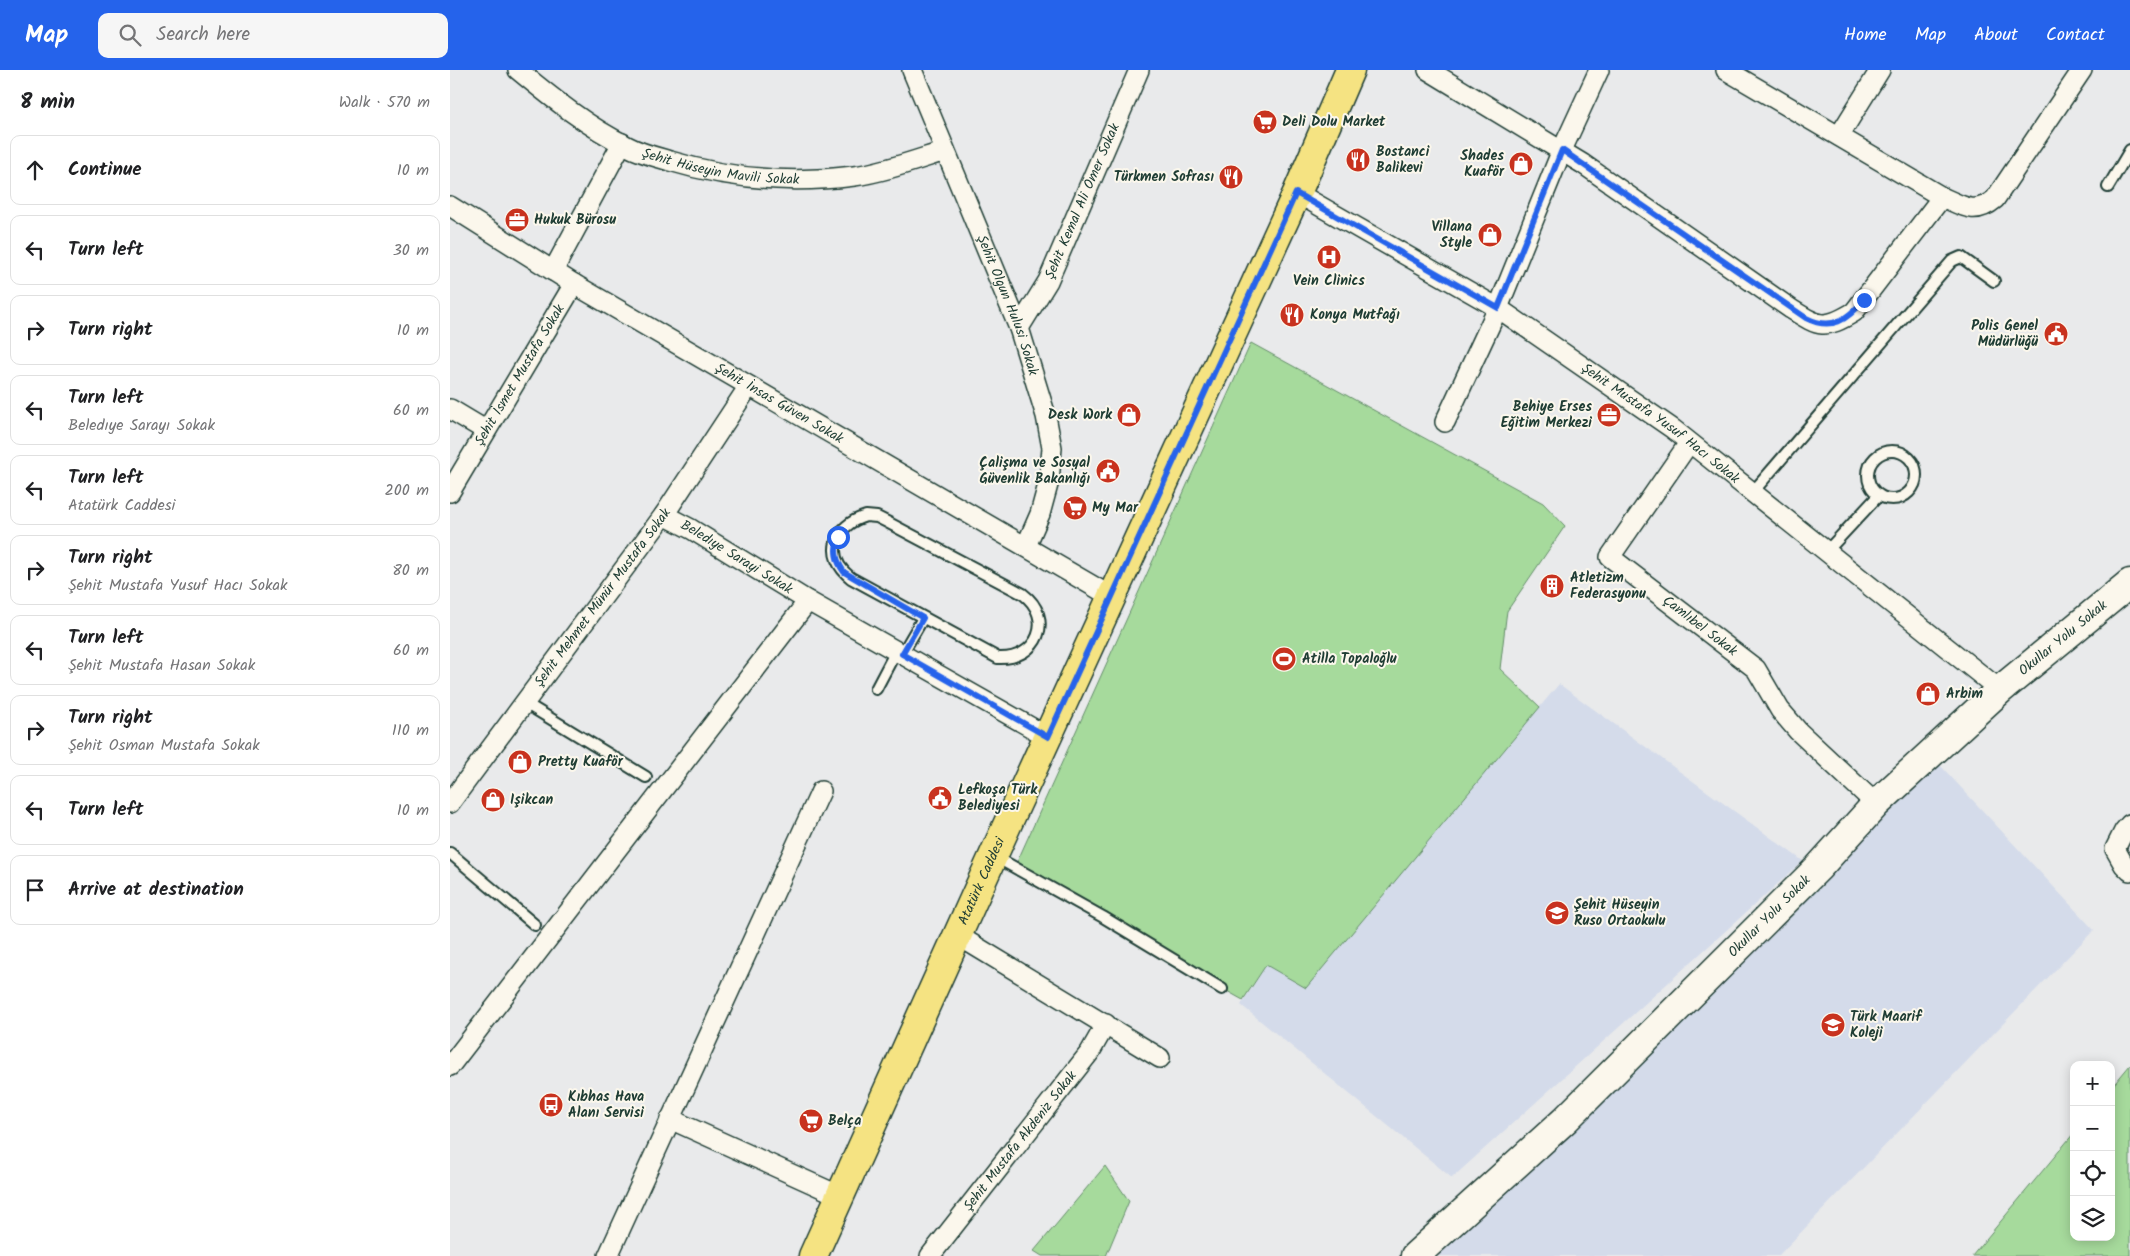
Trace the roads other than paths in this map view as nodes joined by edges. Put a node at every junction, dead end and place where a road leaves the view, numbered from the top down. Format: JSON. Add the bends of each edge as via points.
{"nodes":[{"id":1,"x":518,"y":70,"type":"edge"},
{"id":2,"x":912,"y":70,"type":"edge"},
{"id":3,"x":1139,"y":70,"type":"edge"},
{"id":4,"x":1350,"y":70,"type":"edge"},
{"id":5,"x":1428,"y":70,"type":"edge"},
{"id":6,"x":1599,"y":70,"type":"edge"},
{"id":7,"x":1726,"y":70,"type":"edge"},
{"id":8,"x":1880,"y":70,"type":"edge"},
{"id":9,"x":2082,"y":70,"type":"edge"},
{"id":10,"x":1840,"y":136,"type":"junction"},
{"id":11,"x":622,"y":144,"type":"junction"},
{"id":12,"x":1562,"y":150,"type":"junction"},
{"id":13,"x":2130,"y":150,"type":"edge"},
{"id":14,"x":945,"y":151,"type":"junction"},
{"id":15,"x":2108,"y":187,"type":"dead end"},
{"id":16,"x":1296,"y":193,"type":"junction"},
{"id":17,"x":1942,"y":197,"type":"junction"},
{"id":18,"x":450,"y":206,"type":"edge"},
{"id":19,"x":553,"y":271,"type":"junction"},
{"id":20,"x":1994,"y":282,"type":"dead end"},
{"id":21,"x":574,"y":284,"type":"junction"},
{"id":22,"x":1498,"y":308,"type":"junction"},
{"id":23,"x":1018,"y":328,"type":"junction"},
{"id":24,"x":749,"y":386,"type":"junction"},
{"id":25,"x":450,"y":409,"type":"edge"},
{"id":26,"x":1445,"y":422,"type":"dead end"},
{"id":27,"x":485,"y":430,"type":"junction"},
{"id":28,"x":1690,"y":443,"type":"junction"},
{"id":29,"x":450,"y":492,"type":"edge"},
{"id":30,"x":1752,"y":493,"type":"junction"},
{"id":31,"x":1879,"y":495,"type":"junction"},
{"id":32,"x":664,"y":515,"type":"junction"},
{"id":33,"x":1026,"y":546,"type":"junction"},
{"id":34,"x":1826,"y":552,"type":"junction"},
{"id":35,"x":2130,"y":583,"type":"edge"},
{"id":36,"x":1112,"y":597,"type":"junction"},
{"id":37,"x":808,"y":601,"type":"junction"},
{"id":38,"x":923,"y":618,"type":"junction"},
{"id":39,"x":899,"y":653,"type":"junction"},
{"id":40,"x":876,"y":689,"type":"dead end"},
{"id":41,"x":2000,"y":690,"type":"junction"},
{"id":42,"x":525,"y":703,"type":"junction"},
{"id":43,"x":1048,"y":737,"type":"junction"},
{"id":44,"x":646,"y":777,"type":"dead end"},
{"id":45,"x":821,"y":791,"type":"dead end"},
{"id":46,"x":450,"y":803,"type":"edge"},
{"id":47,"x":1876,"y":804,"type":"junction"},
{"id":48,"x":2130,"y":824,"type":"edge"},
{"id":49,"x":450,"y":853,"type":"edge"},
{"id":50,"x":993,"y":856,"type":"junction"},
{"id":51,"x":2130,"y":871,"type":"edge"},
{"id":52,"x":536,"y":925,"type":"dead end"},
{"id":53,"x":957,"y":936,"type":"junction"},
{"id":54,"x":1222,"y":989,"type":"dead end"},
{"id":55,"x":1106,"y":1024,"type":"junction"},
{"id":56,"x":1160,"y":1058,"type":"dead end"},
{"id":57,"x":450,"y":1066,"type":"edge"},
{"id":58,"x":670,"y":1119,"type":"junction"},
{"id":59,"x":840,"y":1196,"type":"junction"},
{"id":60,"x":608,"y":1256,"type":"edge"},
{"id":61,"x":813,"y":1256,"type":"edge"},
{"id":62,"x":930,"y":1256,"type":"edge"},
{"id":63,"x":1415,"y":1256,"type":"edge"}],
"edges":[{"from":1,"to":11,"type":"street","name":"Şehit Hüseyin Mavili Sokak","via":[[561,104]]},
{"from":2,"to":14,"type":"street","name":"Şehit Olgun Hulusi Sokak"},
{"from":3,"to":23,"type":"street","name":"Şehit Kemal Ali Ömer Sokak","via":[[1048,281]]},
{"from":4,"to":16,"type":"main road","name":"Atatürk Caddesi"},
{"from":5,"to":12,"type":"street"},
{"from":6,"to":12,"type":"street"},
{"from":7,"to":10,"type":"street"},
{"from":8,"to":10,"type":"street"},
{"from":9,"to":17,"type":"street","via":[[1995,199],[1976,209]]},
{"from":10,"to":17,"type":"street"},
{"from":11,"to":14,"type":"street","name":"Şehit Hüseyin Mavili Sokak","via":[[706,172],[761,179],[807,180],[856,176]]},
{"from":11,"to":19,"type":"street"},
{"from":12,"to":17,"type":"street","via":[[1817,324],[1837,322],[1854,312]]},
{"from":12,"to":22,"type":"street"},
{"from":13,"to":15,"type":"lane"},
{"from":14,"to":23,"type":"street","name":"Şehit Olgun Hulusi Sokak"},
{"from":16,"to":22,"type":"street","name":"Şehit Mustafa Yusuf Hacı Sokak"},
{"from":16,"to":36,"type":"main road","name":"Atatürk Caddesi"},
{"from":18,"to":19,"type":"street","name":"Şehit İnsas Güven Sokak"},
{"from":19,"to":21,"type":"street","name":"Şehit İnsas Güven Sokak"},
{"from":20,"to":30,"type":"lane","via":[[1961,257],[1952,261]]},
{"from":21,"to":24,"type":"street","name":"Şehit İnsas Güven Sokak"},
{"from":21,"to":27,"type":"street","name":"Şehit İsmet Mustafa Sokak"},
{"from":22,"to":26,"type":"street"},
{"from":22,"to":28,"type":"street","name":"Şehit Mustafa Yusuf Hacı Sokak"},
{"from":23,"to":33,"type":"street","name":"Şehit Olgun Hulusi Sokak","via":[[1046,416],[1052,448],[1045,498]]},
{"from":24,"to":32,"type":"street","name":"Şehit Mehmet Münür Mustafa Sokak"},
{"from":24,"to":33,"type":"street","name":"Şehit İnsas Güven Sokak"},
{"from":25,"to":27,"type":"street"},
{"from":27,"to":29,"type":"street","name":"Şehit İsmet Mustafa Sokak"},
{"from":28,"to":30,"type":"street","name":"Şehit Mustafa Yusuf Hacı Sokak"},
{"from":28,"to":47,"type":"street","name":"Çamlıbel Sokak","via":[[1610,557],[1756,669],[1792,725]]},
{"from":30,"to":34,"type":"street","name":"Şehit Mustafa Yusuf Hacı Sokak"},
{"from":31,"to":31,"type":"lane","via":[[1870,484],[1873,462],[1878,456],[1892,452],[1907,456],[1916,470],[1914,486],[1903,497],[1887,499]]},
{"from":31,"to":34,"type":"lane"},
{"from":32,"to":37,"type":"street","name":"Beledıye Sarayi Sokak"},
{"from":32,"to":42,"type":"street","name":"Şehit Mehmet Münür Mustafa Sokak"},
{"from":33,"to":36,"type":"street","name":"Şehit İnsas Güven Sokak"},
{"from":34,"to":41,"type":"street","name":"Şehit Mustafa Yusuf Hacı Sokak"},
{"from":35,"to":41,"type":"street","name":"Okullar Yolu Sokak"},
{"from":36,"to":43,"type":"main road","name":"Atatürk Caddesi"},
{"from":37,"to":39,"type":"street","name":"Beledıye Sarayi Sokak"},
{"from":37,"to":57,"type":"street"},
{"from":38,"to":38,"type":"lane","via":[[844,572],[836,559],[836,544],[848,523],[866,516],[877,517],[896,526],[1023,594],[1034,604],[1040,624],[1035,642],[1029,649],[1007,659],[998,658]]},
{"from":38,"to":39,"type":"lane"},
{"from":39,"to":40,"type":"lane"},
{"from":39,"to":43,"type":"street","name":"Beledıye Sarayi Sokak"},
{"from":41,"to":47,"type":"street","name":"Okullar Yolu Sokak"},
{"from":42,"to":44,"type":"lane"},
{"from":42,"to":46,"type":"street","name":"Şehit Mehmet Münür Mustafa Sokak"},
{"from":43,"to":50,"type":"main road","name":"Atatürk Caddesi"},
{"from":45,"to":58,"type":"street"},
{"from":47,"to":63,"type":"street","name":"Okullar Yolu Sokak","via":[[1818,868],[1565,1120]]},
{"from":48,"to":51,"type":"street","via":[[2114,849]]},
{"from":49,"to":52,"type":"lane"},
{"from":50,"to":53,"type":"main road","name":"Atatürk Caddesi"},
{"from":50,"to":54,"type":"lane"},
{"from":53,"to":55,"type":"street"},
{"from":53,"to":59,"type":"main road","name":"Atatürk Caddesi"},
{"from":55,"to":56,"type":"street"},
{"from":55,"to":62,"type":"street","name":"Şehit Mustafa Akdeniz Sokak","via":[[1090,1052]]},
{"from":58,"to":59,"type":"street"},
{"from":58,"to":60,"type":"street"},
{"from":59,"to":61,"type":"main road","name":"Atatürk Caddesi"}]}
